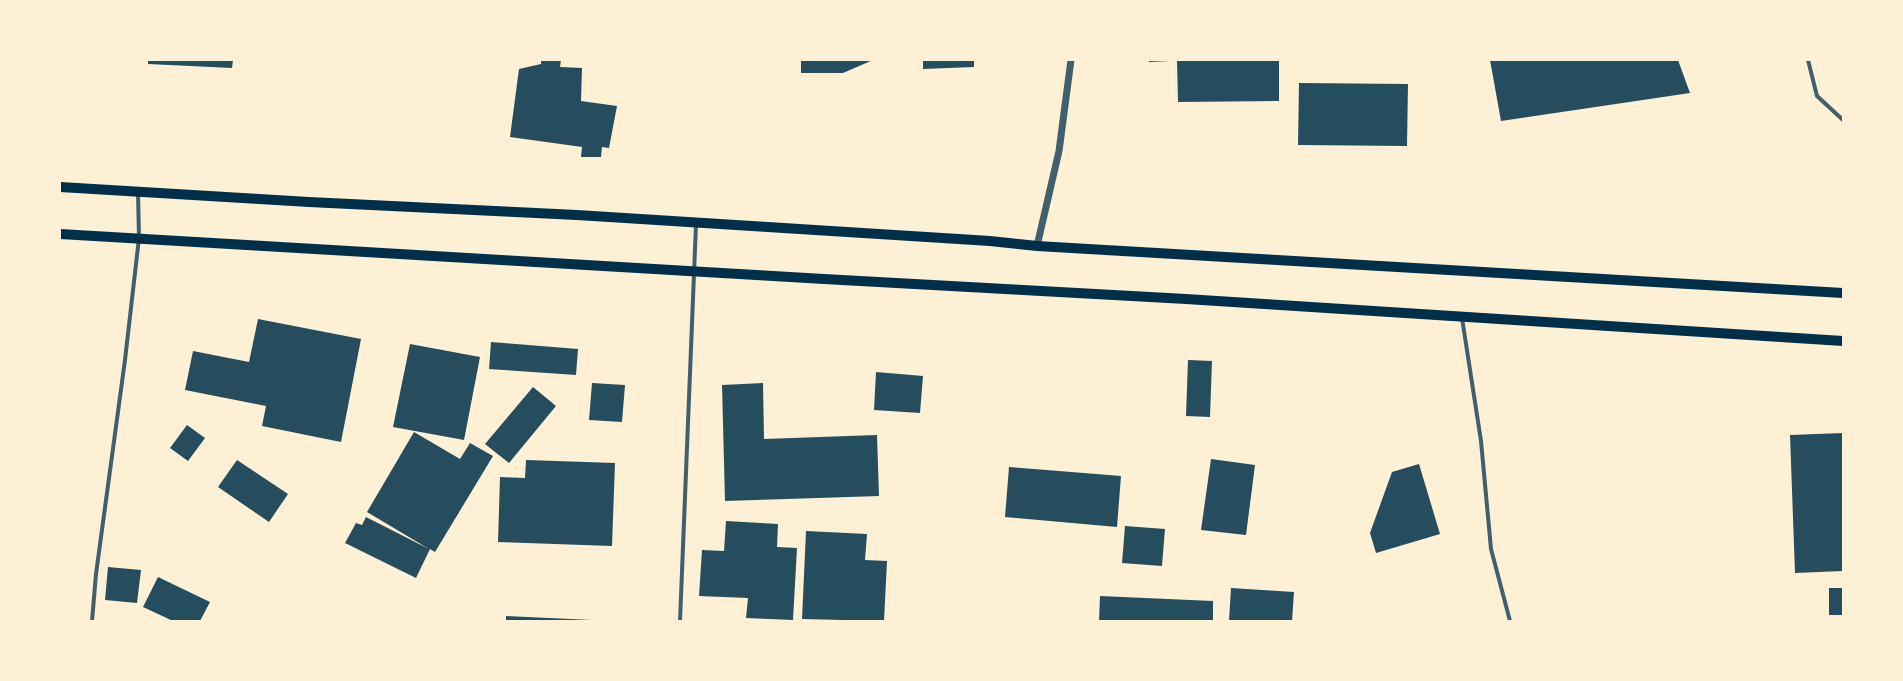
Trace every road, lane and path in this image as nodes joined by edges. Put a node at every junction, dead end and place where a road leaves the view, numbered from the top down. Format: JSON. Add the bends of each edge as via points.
{"nodes":[{"id":1,"x":1071,"y":60,"type":"edge"},
{"id":2,"x":1808,"y":60,"type":"edge"},
{"id":3,"x":1843,"y":120,"type":"edge"},
{"id":4,"x":60,"y":187,"type":"edge"},
{"id":5,"x":138,"y":192,"type":"junction"},
{"id":6,"x":696,"y":223,"type":"junction"},
{"id":7,"x":60,"y":234,"type":"edge"},
{"id":8,"x":139,"y":238,"type":"junction"},
{"id":9,"x":1037,"y":246,"type":"junction"},
{"id":10,"x":696,"y":272,"type":"junction"},
{"id":11,"x":1843,"y":293,"type":"edge"},
{"id":12,"x":1462,"y":316,"type":"junction"},
{"id":13,"x":1843,"y":341,"type":"edge"},
{"id":14,"x":92,"y":621,"type":"edge"},
{"id":15,"x":680,"y":621,"type":"edge"},
{"id":16,"x":1510,"y":621,"type":"edge"}],
"edges":[{"from":1,"to":9,"type":"street","via":[[1060,150]]},
{"from":2,"to":3,"type":"street","via":[[1817,96]]},
{"from":4,"to":5,"type":"main road"},
{"from":5,"to":6,"type":"main road"},
{"from":5,"to":8,"type":"street"},
{"from":6,"to":9,"type":"main road"},
{"from":6,"to":10,"type":"street"},
{"from":7,"to":8,"type":"main road"},
{"from":8,"to":10,"type":"main road"},
{"from":8,"to":14,"type":"street"},
{"from":9,"to":11,"type":"main road"},
{"from":10,"to":12,"type":"main road"},
{"from":10,"to":15,"type":"street"},
{"from":12,"to":13,"type":"main road"},
{"from":12,"to":16,"type":"street","via":[[1481,441],[1491,549]]}]}
